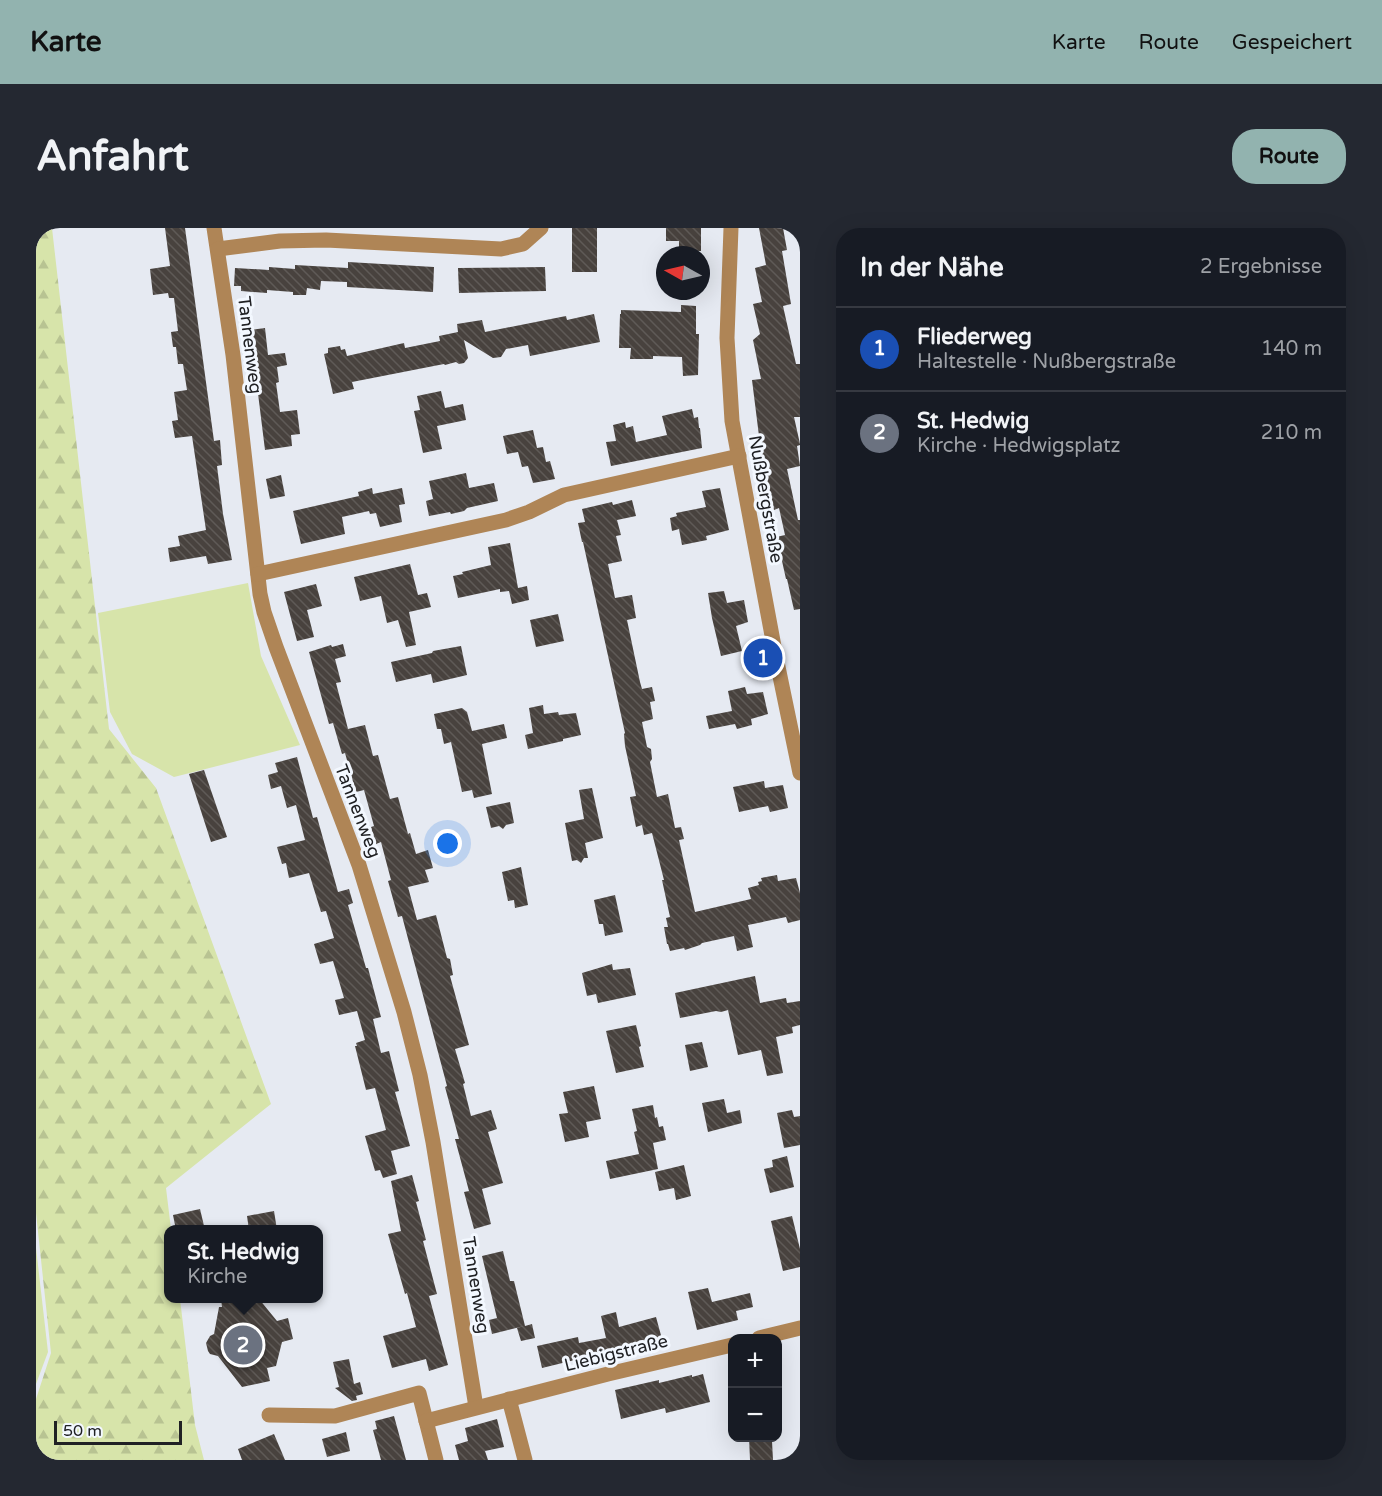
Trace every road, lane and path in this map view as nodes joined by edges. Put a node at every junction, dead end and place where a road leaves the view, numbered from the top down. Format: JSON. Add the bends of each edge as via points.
{"nodes":[{"id":1,"x":214,"y":228,"type":"edge"},
{"id":2,"x":541,"y":228,"type":"edge"},
{"id":3,"x":731,"y":228,"type":"edge"},
{"id":4,"x":218,"y":249,"type":"junction"},
{"id":5,"x":739,"y":456,"type":"junction"},
{"id":6,"x":258,"y":574,"type":"junction"},
{"id":7,"x":800,"y":773,"type":"edge"},
{"id":8,"x":800,"y":1328,"type":"edge"},
{"id":9,"x":775,"y":1334,"type":"edge"},
{"id":10,"x":728,"y":1346,"type":"edge"},
{"id":11,"x":509,"y":1399,"type":"junction"},
{"id":12,"x":476,"y":1407,"type":"junction"},
{"id":13,"x":269,"y":1415,"type":"dead end"},
{"id":14,"x":426,"y":1421,"type":"junction"},
{"id":15,"x":436,"y":1460,"type":"edge"},
{"id":16,"x":525,"y":1460,"type":"edge"}],
"edges":[{"from":1,"to":4,"type":"street","name":"Tannenweg"},
{"from":2,"to":4,"type":"street","via":[[523,244],[501,249],[326,240]]},
{"from":3,"to":5,"type":"street","name":"Nußbergstraße","via":[[728,338],[732,421]]},
{"from":4,"to":6,"type":"street","name":"Tannenweg"},
{"from":5,"to":6,"type":"street","via":[[564,495],[506,520]]},
{"from":5,"to":7,"type":"street","name":"Nußbergstraße"},
{"from":6,"to":12,"type":"street","name":"Tannenweg","via":[[273,639],[359,866],[404,1012],[433,1142]]},
{"from":8,"to":9,"type":"street"},
{"from":10,"to":11,"type":"street","name":"Liebigstraße"},
{"from":11,"to":12,"type":"street","name":"Liebigstraße"},
{"from":11,"to":16,"type":"street"},
{"from":12,"to":14,"type":"street","name":"Liebigstraße"},
{"from":13,"to":14,"type":"street","via":[[335,1416],[419,1393]]},
{"from":14,"to":15,"type":"street"}]}
